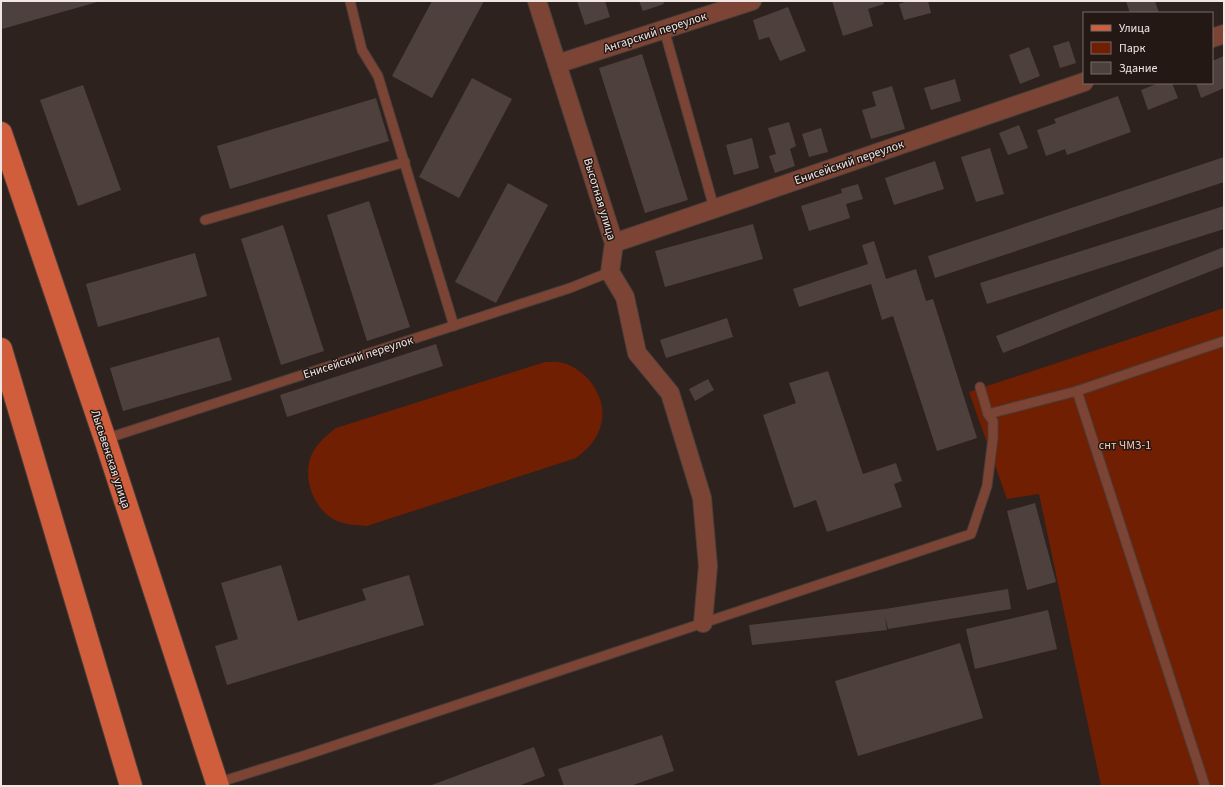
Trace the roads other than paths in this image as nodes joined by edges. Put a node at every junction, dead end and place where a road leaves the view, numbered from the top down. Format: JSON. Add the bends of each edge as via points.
{"nodes":[{"id":1,"x":350,"y":1,"type":"edge"},
{"id":2,"x":537,"y":1,"type":"edge"},
{"id":3,"x":752,"y":1,"type":"edge"},
{"id":4,"x":664,"y":30,"type":"junction"},
{"id":5,"x":1224,"y":34,"type":"edge"},
{"id":6,"x":1213,"y":38,"type":"edge"},
{"id":7,"x":557,"y":64,"type":"junction"},
{"id":8,"x":1083,"y":82,"type":"edge"},
{"id":9,"x":1,"y":132,"type":"edge"},
{"id":10,"x":404,"y":162,"type":"junction"},
{"id":11,"x":714,"y":208,"type":"junction"},
{"id":12,"x":205,"y":220,"type":"dead end"},
{"id":13,"x":614,"y":243,"type":"junction"},
{"id":14,"x":610,"y":272,"type":"junction"},
{"id":15,"x":454,"y":326,"type":"junction"},
{"id":16,"x":1224,"y":341,"type":"edge"},
{"id":17,"x":1,"y":349,"type":"edge"},
{"id":18,"x":980,"y":387,"type":"dead end"},
{"id":19,"x":1077,"y":391,"type":"junction"},
{"id":20,"x":988,"y":414,"type":"junction"},
{"id":21,"x":105,"y":438,"type":"junction"},
{"id":22,"x":703,"y":622,"type":"junction"},
{"id":23,"x":217,"y":784,"type":"edge"},
{"id":24,"x":131,"y":786,"type":"edge"},
{"id":25,"x":1205,"y":786,"type":"edge"}],
"edges":[{"from":1,"to":10,"type":"lane","via":[[362,50],[378,76]]},
{"from":2,"to":7,"type":"street","name":"Высотная улица"},
{"from":3,"to":4,"type":"street","name":"Ангарский переулок"},
{"from":4,"to":7,"type":"street","name":"Ангарский переулок"},
{"from":4,"to":11,"type":"lane"},
{"from":5,"to":6,"type":"street"},
{"from":7,"to":13,"type":"street","name":"Высотная улица"},
{"from":8,"to":11,"type":"street","name":"Енисейский переулок"},
{"from":9,"to":21,"type":"main road","name":"Лысьвенская улица"},
{"from":10,"to":12,"type":"lane"},
{"from":10,"to":15,"type":"lane"},
{"from":11,"to":13,"type":"street","name":"Енисейский переулок"},
{"from":13,"to":14,"type":"street","name":"Высотная улица"},
{"from":14,"to":15,"type":"lane","name":"Енисейский переулок","via":[[570,288]]},
{"from":14,"to":22,"type":"street","via":[[625,297],[637,353],[670,393],[702,498],[708,566]]},
{"from":15,"to":21,"type":"lane","name":"Енисейский переулок"},
{"from":16,"to":19,"type":"lane"},
{"from":17,"to":24,"type":"main road"},
{"from":18,"to":20,"type":"lane"},
{"from":19,"to":20,"type":"lane"},
{"from":19,"to":25,"type":"lane"},
{"from":20,"to":22,"type":"lane","via":[[993,421],[993,438],[987,486],[971,534]]},
{"from":21,"to":23,"type":"main road","name":"Лысьвенская улица"},
{"from":22,"to":23,"type":"lane"}]}
